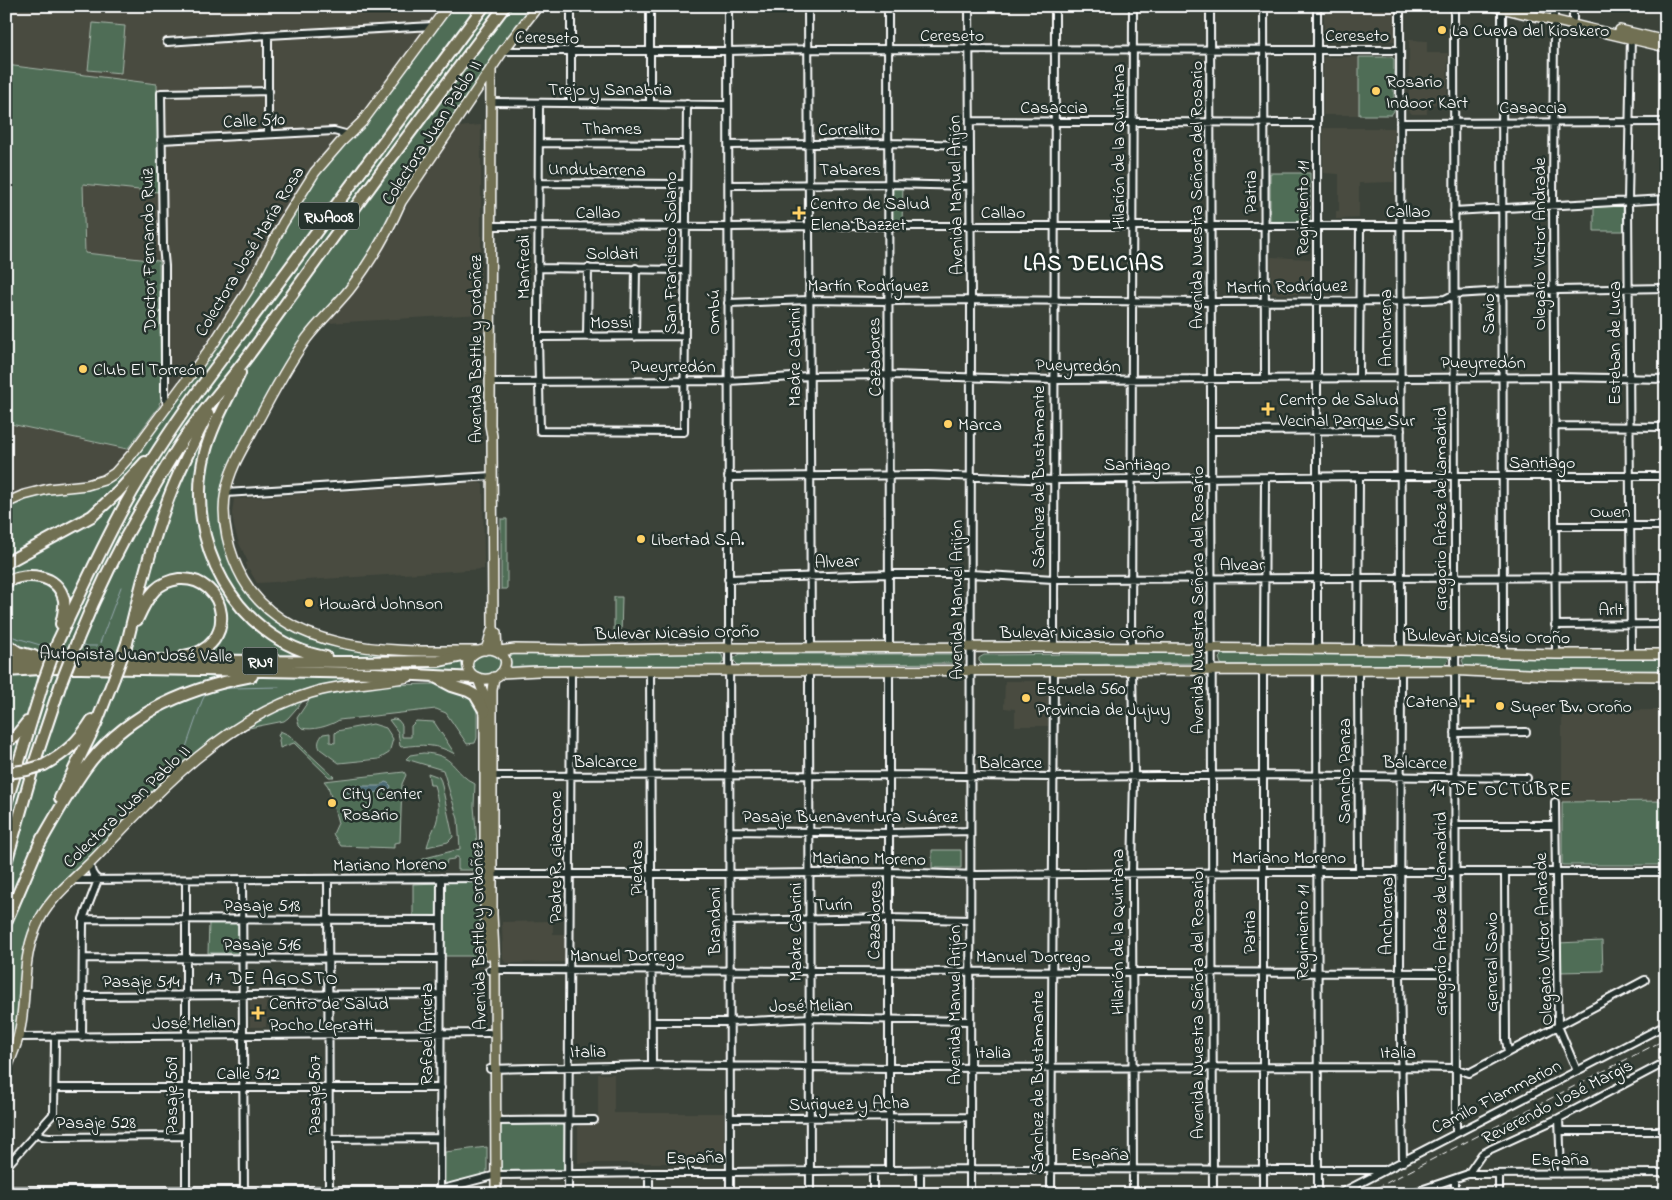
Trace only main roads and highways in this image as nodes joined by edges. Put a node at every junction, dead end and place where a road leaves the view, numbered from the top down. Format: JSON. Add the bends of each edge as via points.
{"nodes":[{"id":1,"x":448,"y":6,"type":"edge"},
{"id":2,"x":476,"y":6,"type":"edge"},
{"id":3,"x":484,"y":6,"type":"edge"},
{"id":4,"x":538,"y":6,"type":"edge"},
{"id":5,"x":1492,"y":6,"type":"edge"},
{"id":6,"x":1517,"y":6,"type":"edge"},
{"id":7,"x":504,"y":7,"type":"edge"},
{"id":8,"x":1502,"y":7,"type":"edge"},
{"id":9,"x":1554,"y":17,"type":"junction"},
{"id":10,"x":464,"y":33,"type":"junction"},
{"id":11,"x":1631,"y":36,"type":"junction"},
{"id":12,"x":1666,"y":40,"type":"edge"},
{"id":13,"x":1666,"y":47,"type":"edge"},
{"id":14,"x":491,"y":70,"type":"junction"},
{"id":15,"x":250,"y":354,"type":"junction"},
{"id":16,"x":217,"y":396,"type":"junction"},
{"id":17,"x":165,"y":439,"type":"junction"},
{"id":18,"x":6,"y":503,"type":"edge"},
{"id":19,"x":6,"y":563,"type":"edge"},
{"id":20,"x":6,"y":582,"type":"edge"},
{"id":21,"x":493,"y":629,"type":"junction"},
{"id":22,"x":58,"y":641,"type":"junction"},
{"id":23,"x":127,"y":643,"type":"junction"},
{"id":24,"x":6,"y":644,"type":"edge"},
{"id":25,"x":498,"y":650,"type":"junction"},
{"id":26,"x":478,"y":651,"type":"junction"},
{"id":27,"x":1666,"y":654,"type":"edge"},
{"id":28,"x":47,"y":659,"type":"junction"},
{"id":29,"x":156,"y":661,"type":"junction"},
{"id":30,"x":352,"y":662,"type":"junction"},
{"id":31,"x":7,"y":669,"type":"edge"},
{"id":32,"x":292,"y":673,"type":"junction"},
{"id":33,"x":420,"y":674,"type":"junction"},
{"id":34,"x":498,"y":675,"type":"junction"},
{"id":35,"x":432,"y":676,"type":"junction"},
{"id":36,"x":1666,"y":676,"type":"edge"},
{"id":37,"x":114,"y":678,"type":"junction"},
{"id":38,"x":477,"y":678,"type":"junction"},
{"id":39,"x":37,"y":701,"type":"junction"},
{"id":40,"x":485,"y":712,"type":"junction"},
{"id":41,"x":6,"y":742,"type":"edge"},
{"id":42,"x":7,"y":772,"type":"edge"},
{"id":43,"x":6,"y":804,"type":"edge"},
{"id":44,"x":39,"y":844,"type":"junction"},
{"id":45,"x":6,"y":863,"type":"edge"},
{"id":46,"x":489,"y":876,"type":"junction"},
{"id":47,"x":6,"y":922,"type":"edge"},
{"id":48,"x":492,"y":970,"type":"junction"},
{"id":49,"x":493,"y":1069,"type":"junction"},
{"id":50,"x":6,"y":1070,"type":"edge"},
{"id":51,"x":493,"y":1175,"type":"junction"},
{"id":52,"x":490,"y":1194,"type":"edge"},
{"id":53,"x":496,"y":1194,"type":"edge"}],
"edges":[{"from":1,"to":18,"type":"main road","name":"Colectora José María Rosa","via":[[362,122],[315,172],[219,335],[132,454],[104,480],[48,489]]},
{"from":2,"to":10,"type":"highway"},
{"from":3,"to":10,"type":"highway","number":"RNA008"},
{"from":4,"to":14,"type":"main road","name":"Colectora Juan Pablo II"},
{"from":5,"to":8,"type":"main road"},
{"from":6,"to":9,"type":"main road"},
{"from":7,"to":15,"type":"highway","number":"RNA008"},
{"from":8,"to":9,"type":"main road"},
{"from":9,"to":11,"type":"main road"},
{"from":9,"to":11,"type":"main road","via":[[1573,19]]},
{"from":10,"to":17,"type":"highway","number":"RNA008"},
{"from":11,"to":12,"type":"main road"},
{"from":11,"to":13,"type":"main road"},
{"from":14,"to":21,"type":"main road","name":"Avenida Battle y Ordoñez"},
{"from":14,"to":26,"type":"main road","name":"Colectora Juan Pablo II","via":[[401,202],[371,260],[307,338],[272,394],[231,470],[225,493],[224,517],[229,544],[247,586],[273,615],[285,622],[318,636],[363,646],[404,651]]},
{"from":15,"to":16,"type":"highway","number":"RNA008"},
{"from":15,"to":30,"type":"highway","via":[[214,426],[205,453],[200,506],[210,555],[232,596],[260,627],[296,649]]},
{"from":16,"to":23,"type":"highway","via":[[169,496]]},
{"from":16,"to":45,"type":"highway","number":"RNA008","bridge":true,"via":[[179,446],[97,593],[61,683]]},
{"from":17,"to":19,"type":"highway","via":[[92,516]]},
{"from":17,"to":22,"type":"highway","number":"RNA008","via":[[126,504]]},
{"from":20,"to":22,"type":"highway","via":[[33,575],[56,586],[64,601]]},
{"from":21,"to":25,"type":"main road","name":"Avenida Battle y Ordoñez"},
{"from":21,"to":26,"type":"main road","name":"Avenida Battle y Ordoñez","via":[[488,645]]},
{"from":22,"to":39,"type":"highway","number":"RNA008","bridge":true},
{"from":23,"to":29,"type":"highway","via":[[154,590],[172,580],[191,580],[207,588],[217,599],[222,615],[216,638],[202,652]]},
{"from":23,"to":37,"type":"highway","bridge":true},
{"from":24,"to":28,"type":"highway","via":[[18,652]]},
{"from":25,"to":26,"type":"main road"},
{"from":25,"to":27,"type":"main road","name":"Bulevar Nicasio Oroño","via":[[1054,647]]},
{"from":25,"to":34,"type":"main road","via":[[505,663]]},
{"from":26,"to":30,"type":"highway","name":"Autopista Juan José Valle","number":"RN9","via":[[439,661]]},
{"from":26,"to":38,"type":"main road","via":[[468,660],[470,673]]},
{"from":28,"to":29,"type":"highway","name":"Autopista Juan José Valle","number":"RN9"},
{"from":28,"to":31,"type":"highway","name":"Autopista Juan José Valle","number":"RN9"},
{"from":29,"to":30,"type":"highway","name":"Autopista Juan José Valle","number":"RN9"},
{"from":31,"to":32,"type":"highway","name":"Autopista Juan José Valle","number":"RN9"},
{"from":32,"to":33,"type":"highway","name":"Autopista Juan José Valle","number":"RN9"},
{"from":32,"to":44,"type":"highway","via":[[252,676],[197,690],[171,700],[132,722],[103,747],[86,768]]},
{"from":33,"to":35,"type":"highway","name":"Autopista Juan José Valle","number":"RN9"},
{"from":33,"to":50,"type":"main road","name":"Colectora Juan Pablo II","via":[[327,688],[266,711],[194,760],[137,812],[52,900],[37,924],[27,954],[18,1038]]},
{"from":34,"to":36,"type":"main road","name":"Bulevar Nicasio Oroño","via":[[650,670],[1455,670]]},
{"from":34,"to":38,"type":"main road"},
{"from":34,"to":46,"type":"main road","name":"Avenida Battle y Ordoñez","via":[[492,690]]},
{"from":35,"to":38,"type":"highway","name":"Autopista Juan José Valle","number":"RN9"},
{"from":35,"to":40,"type":"highway","via":[[475,695]]},
{"from":37,"to":42,"type":"highway","bridge":true,"via":[[86,730],[62,754],[44,765]]},
{"from":37,"to":44,"type":"highway","via":[[96,724]]},
{"from":38,"to":40,"type":"main road","name":"Avenida Battle y Ordoñez","via":[[483,692]]},
{"from":39,"to":41,"type":"highway","via":[[22,730]]},
{"from":39,"to":43,"type":"highway","number":"RNA008"},
{"from":40,"to":46,"type":"main road","name":"Avenida Battle y Ordoñez"},
{"from":44,"to":47,"type":"highway"},
{"from":46,"to":48,"type":"main road","name":"Avenida Battle y Ordoñez"},
{"from":48,"to":49,"type":"main road","name":"Avenida Battle y Ordoñez"},
{"from":48,"to":49,"type":"main road","name":"Avenida Battle y Ordoñez","via":[[490,1033]]},
{"from":49,"to":51,"type":"main road","name":"Avenida Battle y Ordoñez"},
{"from":49,"to":51,"type":"main road","name":"Avenida Battle y Ordoñez","via":[[496,1121]]},
{"from":51,"to":52,"type":"main road","name":"Avenida Battle y Ordoñez"},
{"from":51,"to":53,"type":"main road","name":"Avenida Battle y Ordoñez"}]}
